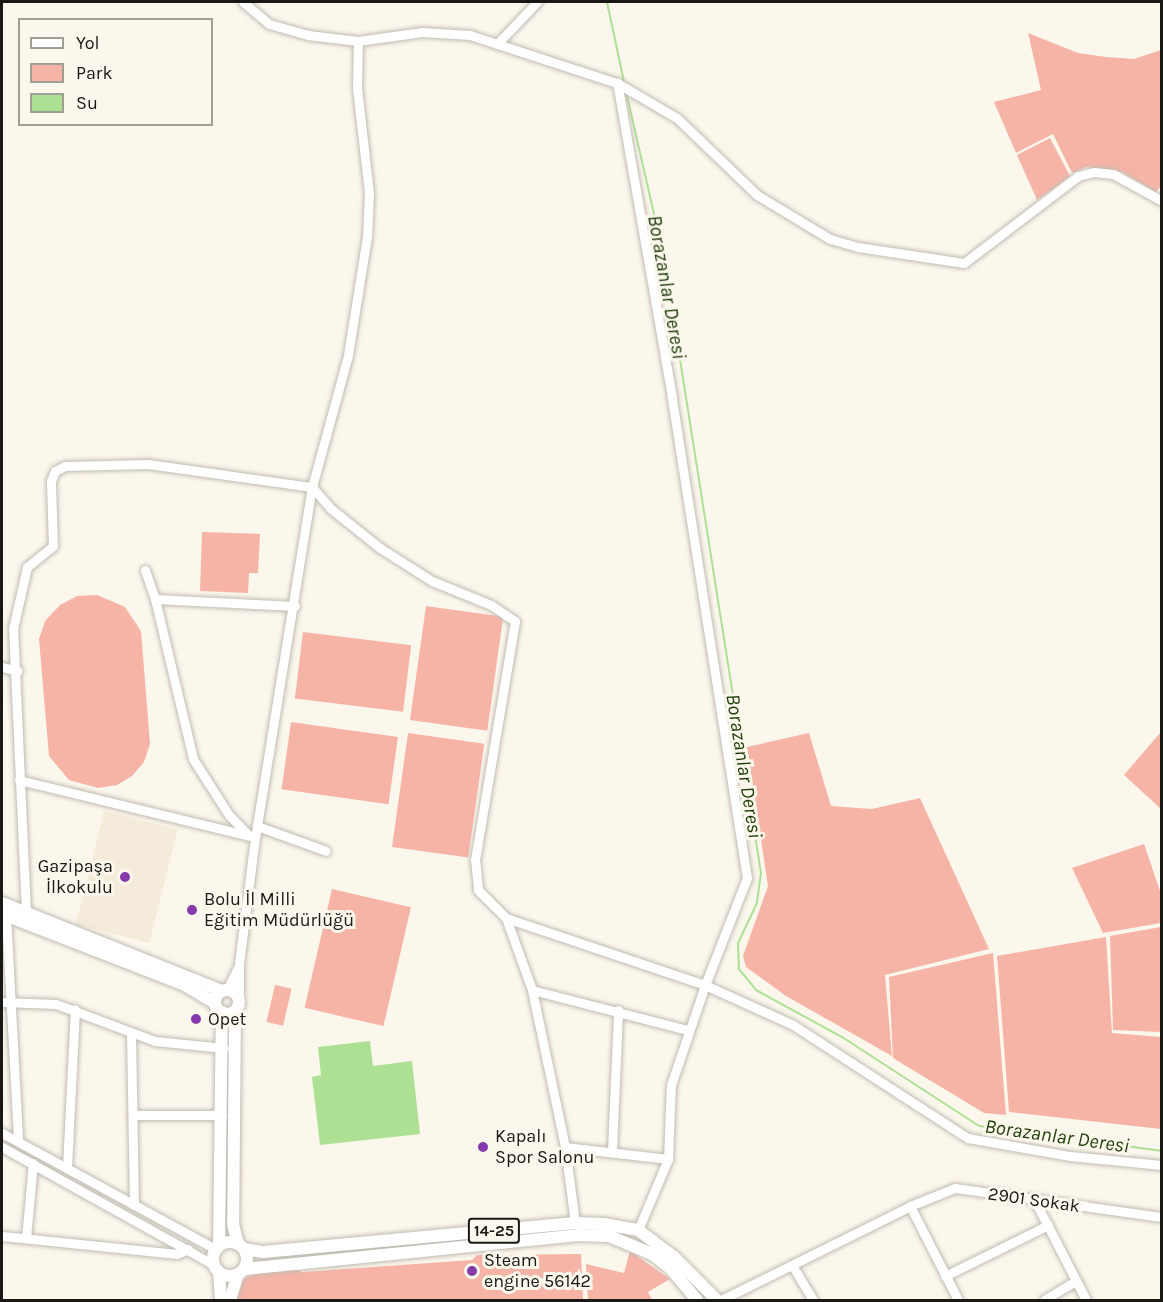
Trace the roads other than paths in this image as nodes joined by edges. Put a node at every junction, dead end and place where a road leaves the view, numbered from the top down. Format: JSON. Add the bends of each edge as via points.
{"nodes":[{"id":1,"x":243,"y":2,"type":"edge"},
{"id":2,"x":537,"y":2,"type":"edge"},
{"id":3,"x":358,"y":41,"type":"junction"},
{"id":4,"x":497,"y":44,"type":"junction"},
{"id":5,"x":616,"y":83,"type":"junction"},
{"id":6,"x":1161,"y":201,"type":"edge"},
{"id":7,"x":312,"y":487,"type":"junction"},
{"id":8,"x":145,"y":570,"type":"dead end"},
{"id":9,"x":155,"y":599,"type":"junction"},
{"id":10,"x":295,"y":606,"type":"junction"},
{"id":11,"x":2,"y":628,"type":"edge"},
{"id":12,"x":13,"y":629,"type":"junction"},
{"id":13,"x":2,"y":667,"type":"edge"},
{"id":14,"x":18,"y":671,"type":"junction"},
{"id":15,"x":19,"y":780,"type":"junction"},
{"id":16,"x":257,"y":826,"type":"junction"},
{"id":17,"x":252,"y":837,"type":"junction"},
{"id":18,"x":326,"y":851,"type":"dead end"},
{"id":19,"x":2,"y":903,"type":"edge"},
{"id":20,"x":26,"y":912,"type":"junction"},
{"id":21,"x":4,"y":915,"type":"edge"},
{"id":22,"x":506,"y":918,"type":"junction"},
{"id":23,"x":239,"y":964,"type":"junction"},
{"id":24,"x":705,"y":985,"type":"junction"},
{"id":25,"x":224,"y":990,"type":"junction"},
{"id":26,"x":532,"y":990,"type":"junction"},
{"id":27,"x":12,"y":1001,"type":"junction"},
{"id":28,"x":2,"y":1002,"type":"edge"},
{"id":29,"x":237,"y":1005,"type":"junction"},
{"id":30,"x":219,"y":1007,"type":"junction"},
{"id":31,"x":75,"y":1009,"type":"junction"},
{"id":32,"x":618,"y":1010,"type":"junction"},
{"id":33,"x":688,"y":1030,"type":"junction"},
{"id":34,"x":131,"y":1033,"type":"junction"},
{"id":35,"x":224,"y":1048,"type":"junction"},
{"id":36,"x":133,"y":1115,"type":"junction"},
{"id":37,"x":222,"y":1115,"type":"junction"},
{"id":38,"x":2,"y":1133,"type":"edge"},
{"id":39,"x":18,"y":1141,"type":"junction"},
{"id":40,"x":2,"y":1147,"type":"edge"},
{"id":41,"x":565,"y":1147,"type":"junction"},
{"id":42,"x":612,"y":1150,"type":"junction"},
{"id":43,"x":668,"y":1159,"type":"junction"},
{"id":44,"x":33,"y":1163,"type":"junction"},
{"id":45,"x":1161,"y":1165,"type":"edge"},
{"id":46,"x":67,"y":1167,"type":"junction"},
{"id":47,"x":1035,"y":1201,"type":"junction"},
{"id":48,"x":134,"y":1205,"type":"junction"},
{"id":49,"x":910,"y":1206,"type":"junction"},
{"id":50,"x":1161,"y":1217,"type":"edge"},
{"id":51,"x":575,"y":1224,"type":"junction"},
{"id":52,"x":1048,"y":1225,"type":"junction"},
{"id":53,"x":638,"y":1230,"type":"junction"},
{"id":54,"x":2,"y":1236,"type":"edge"},
{"id":55,"x":26,"y":1238,"type":"junction"},
{"id":56,"x":241,"y":1246,"type":"junction"},
{"id":57,"x":217,"y":1248,"type":"junction"},
{"id":58,"x":188,"y":1249,"type":"junction"},
{"id":59,"x":792,"y":1265,"type":"junction"},
{"id":60,"x":217,"y":1269,"type":"junction"},
{"id":61,"x":241,"y":1271,"type":"junction"},
{"id":62,"x":945,"y":1276,"type":"junction"},
{"id":63,"x":1076,"y":1281,"type":"junction"},
{"id":64,"x":221,"y":1300,"type":"edge"},
{"id":65,"x":230,"y":1300,"type":"edge"},
{"id":66,"x":697,"y":1300,"type":"edge"},
{"id":67,"x":719,"y":1300,"type":"edge"},
{"id":68,"x":813,"y":1300,"type":"edge"},
{"id":69,"x":958,"y":1300,"type":"edge"},
{"id":70,"x":1044,"y":1300,"type":"edge"},
{"id":71,"x":1086,"y":1300,"type":"edge"}],
"edges":[{"from":1,"to":3,"type":"street","via":[[259,18],[281,28]]},
{"from":2,"to":4,"type":"street"},
{"from":3,"to":4,"type":"street","via":[[446,32]]},
{"from":3,"to":7,"type":"street","via":[[357,87],[369,193],[367,237],[348,356]]},
{"from":4,"to":5,"type":"street"},
{"from":5,"to":6,"type":"street","via":[[677,118],[757,195],[830,239],[858,247],[964,263],[1078,176],[1094,172],[1113,174]]},
{"from":5,"to":24,"type":"street","via":[[674,408],[747,878]]},
{"from":7,"to":10,"type":"street"},
{"from":7,"to":12,"type":"street","via":[[148,464],[58,468],[51,481],[53,546],[27,567]]},
{"from":7,"to":22,"type":"street","via":[[330,508],[389,553],[432,581],[491,605],[515,621],[475,859],[478,890]]},
{"from":8,"to":9,"type":"street"},
{"from":9,"to":10,"type":"street"},
{"from":9,"to":17,"type":"street","via":[[193,759],[229,815]]},
{"from":10,"to":16,"type":"street"},
{"from":11,"to":12,"type":"street"},
{"from":12,"to":14,"type":"street"},
{"from":13,"to":14,"type":"street"},
{"from":14,"to":15,"type":"street"},
{"from":15,"to":17,"type":"street"},
{"from":15,"to":20,"type":"street"},
{"from":16,"to":17,"type":"street"},
{"from":16,"to":18,"type":"street"},
{"from":17,"to":23,"type":"street"},
{"from":19,"to":20,"type":"main road"},
{"from":20,"to":25,"type":"main road"},
{"from":21,"to":27,"type":"street"},
{"from":21,"to":30,"type":"main road","via":[[185,985]]},
{"from":22,"to":24,"type":"street"},
{"from":22,"to":26,"type":"street"},
{"from":23,"to":25,"type":"street"},
{"from":23,"to":29,"type":"street"},
{"from":24,"to":33,"type":"street"},
{"from":24,"to":45,"type":"street","via":[[793,1025],[968,1138],[1070,1156]]},
{"from":25,"to":29,"type":"main road","via":[[236,993]]},
{"from":25,"to":30,"type":"main road"},
{"from":26,"to":32,"type":"street"},
{"from":26,"to":41,"type":"street"},
{"from":27,"to":28,"type":"street"},
{"from":27,"to":31,"type":"street"},
{"from":27,"to":39,"type":"street"},
{"from":29,"to":30,"type":"main road"},
{"from":29,"to":56,"type":"main road","via":[[232,1224]]},
{"from":30,"to":35,"type":"main road"},
{"from":31,"to":34,"type":"street"},
{"from":31,"to":46,"type":"street"},
{"from":32,"to":33,"type":"street"},
{"from":32,"to":42,"type":"street"},
{"from":33,"to":43,"type":"street","via":[[671,1084]]},
{"from":34,"to":35,"type":"street","via":[[154,1041]]},
{"from":34,"to":36,"type":"street"},
{"from":35,"to":37,"type":"main road"},
{"from":36,"to":37,"type":"street"},
{"from":36,"to":48,"type":"street"},
{"from":37,"to":57,"type":"main road"},
{"from":38,"to":39,"type":"street"},
{"from":39,"to":46,"type":"street"},
{"from":40,"to":44,"type":"street"},
{"from":41,"to":42,"type":"street"},
{"from":41,"to":51,"type":"street"},
{"from":42,"to":43,"type":"street"},
{"from":43,"to":53,"type":"street"},
{"from":44,"to":55,"type":"street"},
{"from":44,"to":58,"type":"street"},
{"from":46,"to":48,"type":"street"},
{"from":47,"to":49,"type":"street","name":"2901 Sokak","via":[[955,1188]]},
{"from":47,"to":50,"type":"street","name":"2901 Sokak"},
{"from":47,"to":52,"type":"street"},
{"from":48,"to":57,"type":"street"},
{"from":49,"to":59,"type":"street","name":"2901 Sokak"},
{"from":49,"to":62,"type":"street"},
{"from":51,"to":53,"type":"main road","number":"14-25"},
{"from":51,"to":56,"type":"main road","number":"14-25","via":[[263,1252]]},
{"from":52,"to":62,"type":"street"},
{"from":52,"to":63,"type":"street"},
{"from":53,"to":67,"type":"main road","via":[[674,1257]]},
{"from":54,"to":55,"type":"street"},
{"from":55,"to":58,"type":"street","via":[[177,1254]]},
{"from":56,"to":57,"type":"main road","number":"14-25"},
{"from":56,"to":61,"type":"main road"},
{"from":57,"to":60,"type":"main road"},
{"from":58,"to":60,"type":"street"},
{"from":59,"to":67,"type":"street","name":"2901 Sokak"},
{"from":59,"to":68,"type":"street"},
{"from":60,"to":61,"type":"main road","number":"14-25"},
{"from":60,"to":64,"type":"main road"},
{"from":61,"to":65,"type":"main road","via":[[232,1285]]},
{"from":61,"to":66,"type":"main road","number":"14-25","via":[[578,1235],[609,1236],[652,1254],[671,1269]]},
{"from":62,"to":69,"type":"street"},
{"from":63,"to":70,"type":"street"},
{"from":63,"to":71,"type":"street"}]}
